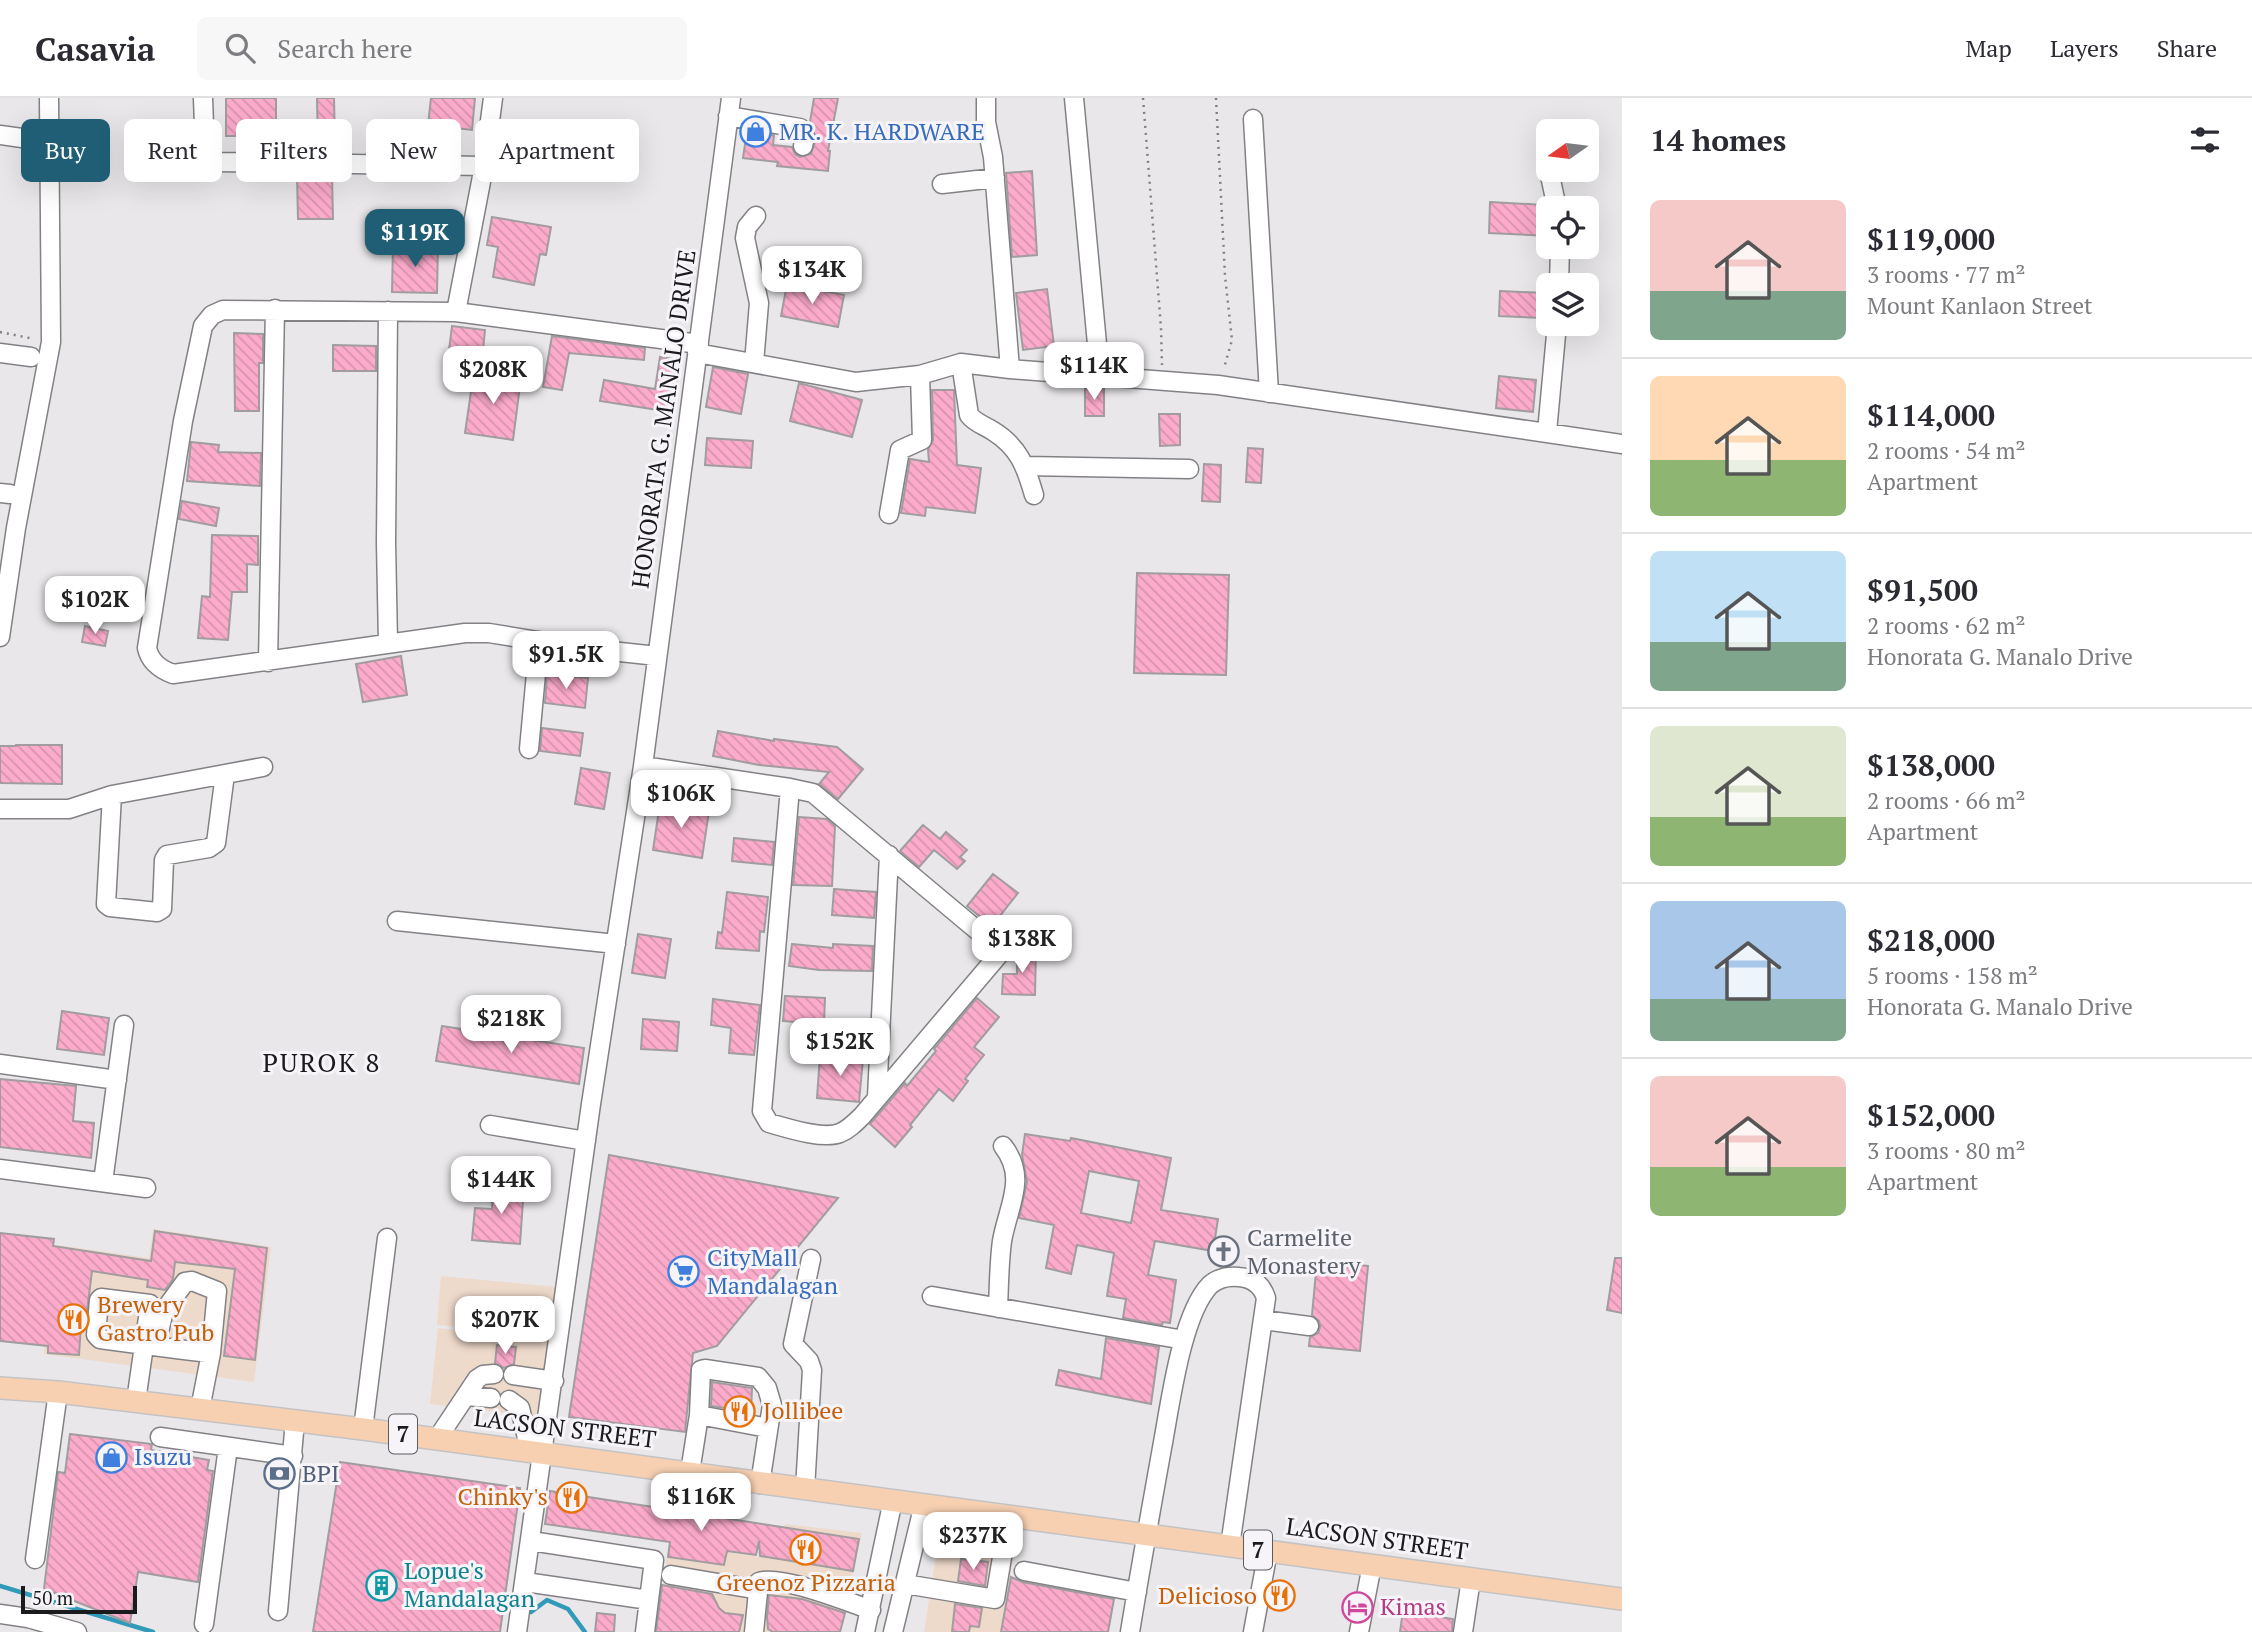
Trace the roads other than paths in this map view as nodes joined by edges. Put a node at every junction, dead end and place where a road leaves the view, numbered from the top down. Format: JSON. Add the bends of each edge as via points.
{"nodes":[{"id":1,"x":49,"y":98,"type":"edge"},
{"id":2,"x":203,"y":98,"type":"edge"},
{"id":3,"x":494,"y":98,"type":"edge"},
{"id":4,"x":986,"y":98,"type":"edge"},
{"id":5,"x":1074,"y":98,"type":"edge"},
{"id":6,"x":729,"y":107,"type":"edge"},
{"id":7,"x":1253,"y":118,"type":"dead end"},
{"id":8,"x":491,"y":119,"type":"edge"},
{"id":9,"x":0,"y":135,"type":"edge"},
{"id":10,"x":21,"y":138,"type":"edge"},
{"id":11,"x":803,"y":146,"type":"dead end"},
{"id":12,"x":475,"y":166,"type":"edge"},
{"id":13,"x":995,"y":178,"type":"junction"},
{"id":14,"x":481,"y":182,"type":"edge"},
{"id":15,"x":942,"y":184,"type":"dead end"},
{"id":16,"x":756,"y":216,"type":"dead end"},
{"id":17,"x":275,"y":309,"type":"junction"},
{"id":18,"x":388,"y":311,"type":"junction"},
{"id":19,"x":456,"y":312,"type":"junction"},
{"id":20,"x":1556,"y":336,"type":"edge"},
{"id":21,"x":698,"y":348,"type":"junction"},
{"id":22,"x":0,"y":353,"type":"edge"},
{"id":23,"x":31,"y":357,"type":"dead end"},
{"id":24,"x":754,"y":363,"type":"junction"},
{"id":25,"x":961,"y":363,"type":"junction"},
{"id":26,"x":1010,"y":369,"type":"junction"},
{"id":27,"x":920,"y":375,"type":"junction"},
{"id":28,"x":1100,"y":376,"type":"junction"},
{"id":29,"x":1269,"y":393,"type":"junction"},
{"id":30,"x":1547,"y":432,"type":"junction"},
{"id":31,"x":1622,"y":444,"type":"edge"},
{"id":32,"x":1026,"y":466,"type":"junction"},
{"id":33,"x":1189,"y":469,"type":"dead end"},
{"id":34,"x":1034,"y":495,"type":"dead end"},
{"id":35,"x":889,"y":514,"type":"dead end"},
{"id":36,"x":0,"y":637,"type":"edge"},
{"id":37,"x":539,"y":641,"type":"junction"},
{"id":38,"x":388,"y":643,"type":"junction"},
{"id":39,"x":657,"y":656,"type":"junction"},
{"id":40,"x":268,"y":662,"type":"junction"},
{"id":41,"x":529,"y":749,"type":"dead end"},
{"id":42,"x":643,"y":766,"type":"junction"},
{"id":43,"x":263,"y":767,"type":"dead end"},
{"id":44,"x":225,"y":774,"type":"junction"},
{"id":45,"x":790,"y":788,"type":"junction"},
{"id":46,"x":112,"y":795,"type":"junction"},
{"id":47,"x":0,"y":809,"type":"edge"},
{"id":48,"x":889,"y":856,"type":"junction"},
{"id":49,"x":397,"y":921,"type":"dead end"},
{"id":50,"x":615,"y":944,"type":"junction"},
{"id":51,"x":124,"y":1025,"type":"dead end"},
{"id":52,"x":0,"y":1064,"type":"edge"},
{"id":53,"x":117,"y":1080,"type":"junction"},
{"id":54,"x":877,"y":1097,"type":"junction"},
{"id":55,"x":490,"y":1125,"type":"dead end"},
{"id":56,"x":586,"y":1141,"type":"junction"},
{"id":57,"x":1003,"y":1146,"type":"dead end"},
{"id":58,"x":0,"y":1169,"type":"edge"},
{"id":59,"x":103,"y":1182,"type":"junction"},
{"id":60,"x":146,"y":1188,"type":"dead end"},
{"id":61,"x":387,"y":1238,"type":"dead end"},
{"id":62,"x":811,"y":1259,"type":"dead end"},
{"id":63,"x":932,"y":1296,"type":"dead end"},
{"id":64,"x":998,"y":1308,"type":"junction"},
{"id":65,"x":1264,"y":1321,"type":"junction"},
{"id":66,"x":1309,"y":1326,"type":"dead end"},
{"id":67,"x":1184,"y":1340,"type":"junction"},
{"id":68,"x":151,"y":1346,"type":"junction"},
{"id":69,"x":211,"y":1353,"type":"junction"},
{"id":70,"x":494,"y":1374,"type":"dead end"},
{"id":71,"x":513,"y":1375,"type":"dead end"},
{"id":72,"x":554,"y":1381,"type":"junction"},
{"id":73,"x":0,"y":1388,"type":"edge"},
{"id":74,"x":58,"y":1392,"type":"junction"},
{"id":75,"x":466,"y":1396,"type":"junction"},
{"id":76,"x":491,"y":1398,"type":"dead end"},
{"id":77,"x":509,"y":1400,"type":"dead end"},
{"id":78,"x":141,"y":1402,"type":"junction"},
{"id":79,"x":200,"y":1409,"type":"junction"},
{"id":80,"x":699,"y":1415,"type":"junction"},
{"id":81,"x":295,"y":1421,"type":"junction"},
{"id":82,"x":768,"y":1428,"type":"junction"},
{"id":83,"x":363,"y":1429,"type":"junction"},
{"id":84,"x":160,"y":1437,"type":"dead end"},
{"id":85,"x":437,"y":1438,"type":"junction"},
{"id":86,"x":228,"y":1447,"type":"junction"},
{"id":87,"x":537,"y":1452,"type":"junction"},
{"id":88,"x":293,"y":1456,"type":"junction"},
{"id":89,"x":690,"y":1472,"type":"junction"},
{"id":90,"x":760,"y":1484,"type":"junction"},
{"id":91,"x":805,"y":1489,"type":"junction"},
{"id":92,"x":893,"y":1500,"type":"junction"},
{"id":93,"x":925,"y":1504,"type":"junction"},
{"id":94,"x":1009,"y":1516,"type":"junction"},
{"id":95,"x":1146,"y":1534,"type":"junction"},
{"id":96,"x":531,"y":1541,"type":"junction"},
{"id":97,"x":1230,"y":1546,"type":"junction"},
{"id":98,"x":1268,"y":1551,"type":"junction"},
{"id":99,"x":35,"y":1559,"type":"dead end"},
{"id":100,"x":1372,"y":1565,"type":"junction"},
{"id":101,"x":1024,"y":1571,"type":"dead end"},
{"id":102,"x":671,"y":1576,"type":"dead end"},
{"id":103,"x":1471,"y":1579,"type":"junction"},
{"id":104,"x":524,"y":1582,"type":"junction"},
{"id":105,"x":905,"y":1584,"type":"junction"},
{"id":106,"x":759,"y":1590,"type":"junction"},
{"id":107,"x":1137,"y":1592,"type":"junction"},
{"id":108,"x":1622,"y":1599,"type":"edge"},
{"id":109,"x":649,"y":1600,"type":"junction"},
{"id":110,"x":871,"y":1610,"type":"junction"},
{"id":111,"x":278,"y":1611,"type":"dead end"},
{"id":112,"x":0,"y":1614,"type":"edge"},
{"id":113,"x":204,"y":1624,"type":"dead end"},
{"id":114,"x":27,"y":1625,"type":"edge"},
{"id":115,"x":77,"y":1632,"type":"edge"},
{"id":116,"x":517,"y":1632,"type":"edge"},
{"id":117,"x":645,"y":1632,"type":"edge"},
{"id":118,"x":754,"y":1632,"type":"edge"},
{"id":119,"x":865,"y":1632,"type":"edge"},
{"id":120,"x":893,"y":1632,"type":"edge"},
{"id":121,"x":1130,"y":1632,"type":"edge"},
{"id":122,"x":1253,"y":1632,"type":"edge"},
{"id":123,"x":1359,"y":1632,"type":"edge"},
{"id":124,"x":1463,"y":1632,"type":"edge"}],
"edges":[{"from":1,"to":36,"type":"street","via":[[51,342]]},
{"from":2,"to":12,"type":"street","via":[[206,158],[215,162]]},
{"from":3,"to":8,"type":"street"},
{"from":4,"to":13,"type":"street"},
{"from":5,"to":28,"type":"street"},
{"from":6,"to":11,"type":"street","via":[[800,128]]},
{"from":6,"to":21,"type":"street","name":"HONORATA G. MANALO DRIVE"},
{"from":7,"to":29,"type":"street"},
{"from":9,"to":10,"type":"street"},
{"from":13,"to":15,"type":"street"},
{"from":13,"to":26,"type":"street"},
{"from":14,"to":19,"type":"street"},
{"from":16,"to":24,"type":"street","via":[[745,238],[759,303]]},
{"from":17,"to":18,"type":"street"},
{"from":17,"to":40,"type":"street"},
{"from":17,"to":40,"type":"street","via":[[223,310],[203,326],[147,648],[150,659],[173,674]]},
{"from":18,"to":19,"type":"street"},
{"from":18,"to":38,"type":"street"},
{"from":19,"to":21,"type":"street"},
{"from":20,"to":30,"type":"street"},
{"from":21,"to":24,"type":"street"},
{"from":21,"to":39,"type":"street","name":"HONORATA G. MANALO DRIVE"},
{"from":22,"to":23,"type":"street"},
{"from":24,"to":27,"type":"street","via":[[856,382]]},
{"from":25,"to":26,"type":"street"},
{"from":25,"to":27,"type":"street"},
{"from":25,"to":32,"type":"street","via":[[971,418],[1010,443]]},
{"from":26,"to":28,"type":"street"},
{"from":27,"to":35,"type":"street","via":[[922,440],[900,450]]},
{"from":28,"to":29,"type":"street","via":[[1218,384]]},
{"from":29,"to":30,"type":"street"},
{"from":30,"to":31,"type":"street"},
{"from":32,"to":33,"type":"street"},
{"from":32,"to":34,"type":"street"},
{"from":37,"to":38,"type":"street","via":[[477,633]]},
{"from":37,"to":39,"type":"street"},
{"from":37,"to":41,"type":"street"},
{"from":38,"to":40,"type":"street"},
{"from":39,"to":42,"type":"street","name":"HONORATA G. MANALO DRIVE"},
{"from":42,"to":45,"type":"street"},
{"from":42,"to":50,"type":"street","name":"HONORATA G. MANALO DRIVE"},
{"from":43,"to":44,"type":"street"},
{"from":44,"to":46,"type":"street"},
{"from":44,"to":46,"type":"street","via":[[216,843],[167,856],[158,912],[106,904]]},
{"from":45,"to":48,"type":"street","via":[[813,793]]},
{"from":45,"to":54,"type":"street","via":[[763,1116],[769,1124],[835,1135],[852,1125]]},
{"from":46,"to":47,"type":"street","via":[[69,809]]},
{"from":48,"to":54,"type":"street"},
{"from":48,"to":54,"type":"street","via":[[1002,951]]},
{"from":49,"to":50,"type":"street"},
{"from":50,"to":56,"type":"street","name":"HONORATA G. MANALO DRIVE"},
{"from":51,"to":53,"type":"street"},
{"from":52,"to":53,"type":"street"},
{"from":53,"to":59,"type":"street"},
{"from":55,"to":56,"type":"street"},
{"from":56,"to":72,"type":"street","name":"HONORATA G. MANALO DRIVE"},
{"from":57,"to":64,"type":"street","via":[[1013,1158],[1016,1174],[1002,1242]]},
{"from":58,"to":59,"type":"street"},
{"from":59,"to":60,"type":"street"},
{"from":61,"to":83,"type":"street"},
{"from":62,"to":91,"type":"street","via":[[793,1344],[812,1370]]},
{"from":63,"to":64,"type":"street"},
{"from":64,"to":67,"type":"street"},
{"from":65,"to":66,"type":"street"},
{"from":65,"to":67,"type":"street","via":[[1263,1289],[1247,1277],[1228,1276],[1211,1284]]},
{"from":65,"to":97,"type":"street"},
{"from":67,"to":95,"type":"street"},
{"from":68,"to":69,"type":"street"},
{"from":68,"to":69,"type":"street","via":[[163,1311],[185,1282],[192,1281],[218,1293]]},
{"from":68,"to":78,"type":"street"},
{"from":69,"to":79,"type":"street"},
{"from":70,"to":75,"type":"street","via":[[477,1379]]},
{"from":71,"to":72,"type":"street"},
{"from":72,"to":87,"type":"street","name":"HONORATA G. MANALO DRIVE"},
{"from":73,"to":74,"type":"main road","name":"LACSON STREET","number":"7"},
{"from":74,"to":78,"type":"main road","name":"LACSON STREET","number":"7"},
{"from":74,"to":99,"type":"street"},
{"from":75,"to":76,"type":"street"},
{"from":75,"to":85,"type":"street"},
{"from":77,"to":87,"type":"street","via":[[520,1408]]},
{"from":78,"to":79,"type":"main road","name":"LACSON STREET","number":"7"},
{"from":79,"to":81,"type":"main road","name":"LACSON STREET","number":"7"},
{"from":80,"to":82,"type":"street"},
{"from":80,"to":82,"type":"street","via":[[703,1369],[758,1377],[771,1396]]},
{"from":80,"to":89,"type":"street"},
{"from":81,"to":83,"type":"main road","name":"LACSON STREET","number":"7"},
{"from":81,"to":88,"type":"street"},
{"from":82,"to":90,"type":"street"},
{"from":83,"to":85,"type":"main road","name":"LACSON STREET","number":"7"},
{"from":84,"to":86,"type":"street"},
{"from":85,"to":87,"type":"main road","name":"LACSON STREET","number":"7"},
{"from":86,"to":88,"type":"street"},
{"from":86,"to":113,"type":"street"},
{"from":87,"to":89,"type":"main road","name":"LACSON STREET","number":"7"},
{"from":87,"to":96,"type":"street","name":"HONORATA G. MANALO DRIVE"},
{"from":88,"to":111,"type":"street"},
{"from":89,"to":90,"type":"main road","name":"LACSON STREET","number":"7"},
{"from":90,"to":91,"type":"main road","name":"LACSON STREET","number":"7"},
{"from":91,"to":92,"type":"main road","name":"LACSON STREET","number":"7"},
{"from":92,"to":93,"type":"main road","name":"LACSON STREET","number":"7"},
{"from":92,"to":110,"type":"street"},
{"from":93,"to":94,"type":"main road","name":"LACSON STREET","number":"7"},
{"from":93,"to":105,"type":"street"},
{"from":94,"to":95,"type":"main road","name":"LACSON STREET","number":"7"},
{"from":94,"to":105,"type":"street","via":[[995,1599]]},
{"from":95,"to":97,"type":"main road","name":"LACSON STREET","number":"7"},
{"from":95,"to":107,"type":"street"},
{"from":96,"to":104,"type":"street","name":"HONORATA G. MANALO DRIVE"},
{"from":96,"to":109,"type":"street","via":[[654,1560]]},
{"from":97,"to":98,"type":"main road","name":"LACSON STREET","number":"7"},
{"from":98,"to":100,"type":"main road","name":"LACSON STREET","number":"7"},
{"from":98,"to":122,"type":"street"},
{"from":100,"to":103,"type":"main road","name":"LACSON STREET","number":"7"},
{"from":100,"to":123,"type":"street"},
{"from":101,"to":107,"type":"street"},
{"from":102,"to":106,"type":"street"},
{"from":103,"to":108,"type":"main road","name":"LACSON STREET","number":"7"},
{"from":103,"to":124,"type":"street"},
{"from":104,"to":109,"type":"street"},
{"from":104,"to":116,"type":"street","name":"HONORATA G. MANALO DRIVE"},
{"from":105,"to":120,"type":"street"},
{"from":106,"to":110,"type":"street","via":[[763,1580],[781,1582]]},
{"from":106,"to":118,"type":"street"},
{"from":107,"to":121,"type":"street"},
{"from":109,"to":117,"type":"street"},
{"from":110,"to":119,"type":"street"},
{"from":112,"to":114,"type":"street"},
{"from":114,"to":115,"type":"street"}]}
